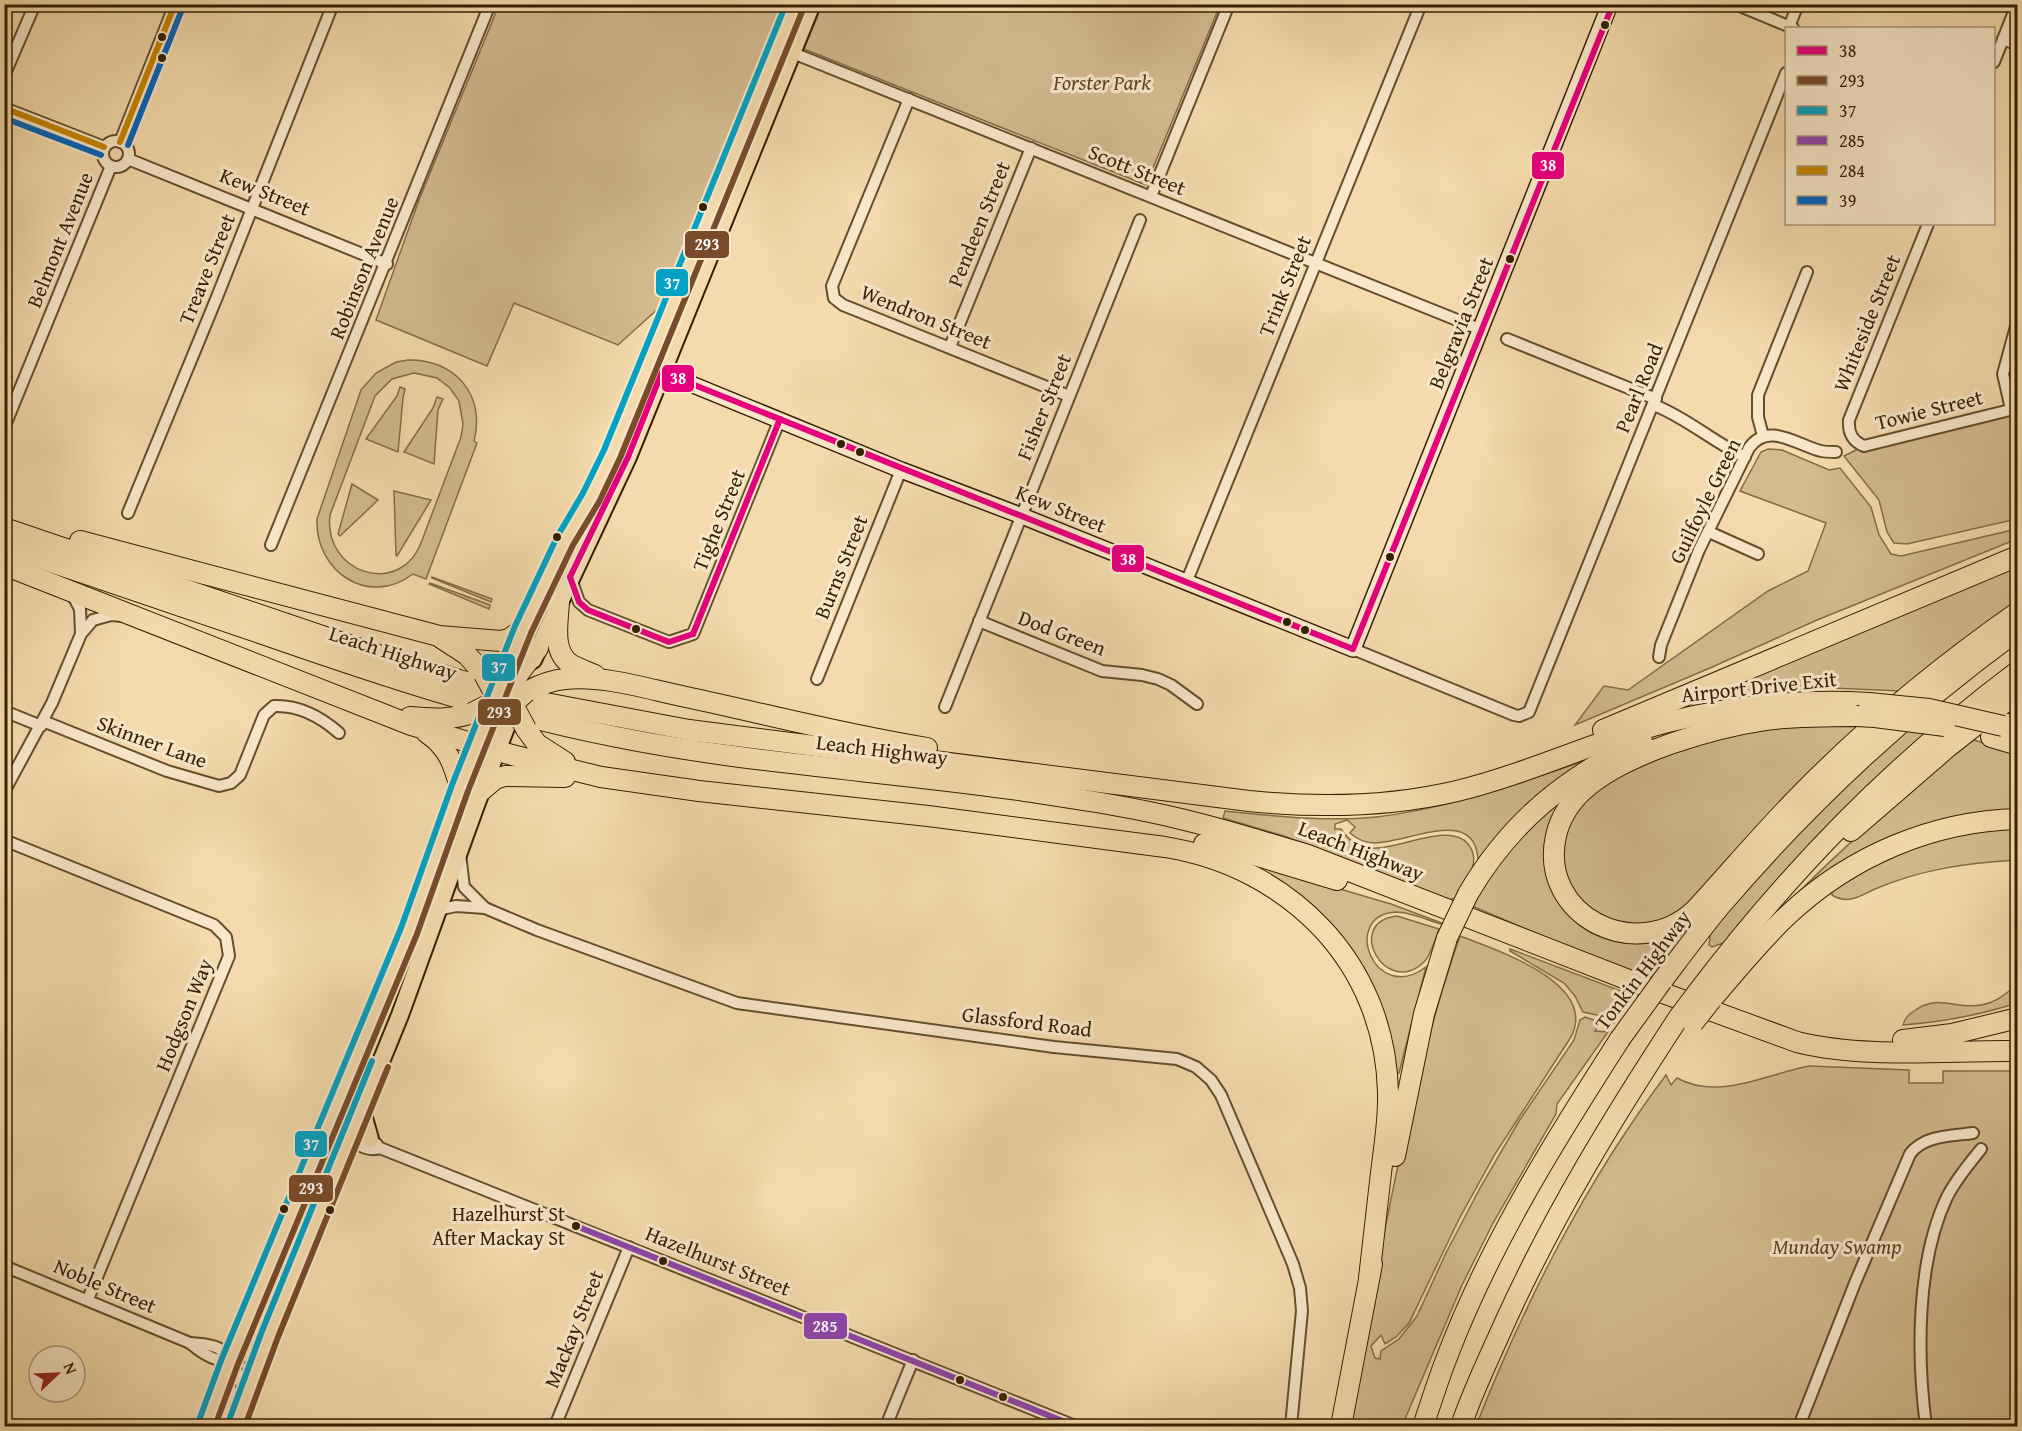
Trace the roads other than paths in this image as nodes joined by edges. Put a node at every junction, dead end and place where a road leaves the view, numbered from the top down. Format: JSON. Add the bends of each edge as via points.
{"nodes":[{"id":1,"x":35,"y":4,"type":"edge"},
{"id":2,"x":175,"y":4,"type":"edge"},
{"id":3,"x":333,"y":4,"type":"edge"},
{"id":4,"x":490,"y":4,"type":"edge"},
{"id":5,"x":795,"y":4,"type":"edge"},
{"id":6,"x":812,"y":4,"type":"edge"},
{"id":7,"x":1229,"y":4,"type":"edge"},
{"id":8,"x":1420,"y":4,"type":"edge"},
{"id":9,"x":1735,"y":4,"type":"edge"},
{"id":10,"x":1798,"y":4,"type":"edge"},
{"id":11,"x":2017,"y":4,"type":"edge"},
{"id":12,"x":1610,"y":7,"type":"edge"},
{"id":13,"x":1789,"y":27,"type":"edge"},
{"id":14,"x":1791,"y":27,"type":"edge"},
{"id":15,"x":2003,"y":39,"type":"junction"},
{"id":16,"x":2018,"y":45,"type":"edge"},
{"id":17,"x":784,"y":49,"type":"junction"},
{"id":18,"x":1995,"y":59,"type":"edge"},
{"id":19,"x":4,"y":76,"type":"edge"},
{"id":20,"x":1785,"y":76,"type":"edge"},
{"id":21,"x":909,"y":99,"type":"junction"},
{"id":22,"x":4,"y":108,"type":"edge"},
{"id":23,"x":120,"y":142,"type":"junction"},
{"id":24,"x":104,"y":147,"type":"junction"},
{"id":25,"x":1030,"y":148,"type":"junction"},
{"id":26,"x":128,"y":159,"type":"junction"},
{"id":27,"x":111,"y":166,"type":"junction"},
{"id":28,"x":1151,"y":196,"type":"junction"},
{"id":29,"x":252,"y":209,"type":"junction"},
{"id":30,"x":1140,"y":220,"type":"dead end"},
{"id":31,"x":1928,"y":225,"type":"edge"},
{"id":32,"x":1315,"y":262,"type":"junction"},
{"id":33,"x":387,"y":264,"type":"junction"},
{"id":34,"x":1807,"y":272,"type":"dead end"},
{"id":35,"x":2018,"y":319,"type":"edge"},
{"id":36,"x":1482,"y":330,"type":"junction"},
{"id":37,"x":1507,"y":339,"type":"dead end"},
{"id":38,"x":950,"y":347,"type":"junction"},
{"id":39,"x":656,"y":370,"type":"junction"},
{"id":40,"x":1070,"y":396,"type":"junction"},
{"id":41,"x":1655,"y":402,"type":"junction"},
{"id":42,"x":2014,"y":408,"type":"edge"},
{"id":43,"x":780,"y":419,"type":"junction"},
{"id":44,"x":4,"y":428,"type":"edge"},
{"id":45,"x":1763,"y":436,"type":"junction"},
{"id":46,"x":1852,"y":438,"type":"joint"},
{"id":47,"x":1836,"y":452,"type":"dead end"},
{"id":48,"x":1745,"y":457,"type":"junction"},
{"id":49,"x":901,"y":470,"type":"junction"},
{"id":50,"x":128,"y":513,"type":"dead end"},
{"id":51,"x":1022,"y":516,"type":"junction"},
{"id":52,"x":4,"y":522,"type":"edge"},
{"id":53,"x":4,"y":528,"type":"edge"},
{"id":54,"x":1708,"y":532,"type":"junction"},
{"id":55,"x":272,"y":545,"type":"dead end"},
{"id":56,"x":4,"y":546,"type":"edge"},
{"id":57,"x":1758,"y":554,"type":"dead end"},
{"id":58,"x":2018,"y":556,"type":"edge"},
{"id":59,"x":4,"y":565,"type":"edge"},
{"id":60,"x":570,"y":577,"type":"junction"},
{"id":61,"x":1186,"y":582,"type":"junction"},
{"id":62,"x":70,"y":591,"type":"junction"},
{"id":63,"x":559,"y":602,"type":"junction"},
{"id":64,"x":2018,"y":612,"type":"edge"},
{"id":65,"x":134,"y":617,"type":"junction"},
{"id":66,"x":979,"y":621,"type":"junction"},
{"id":67,"x":2018,"y":630,"type":"edge"},
{"id":68,"x":81,"y":634,"type":"junction"},
{"id":69,"x":521,"y":634,"type":"junction"},
{"id":70,"x":439,"y":636,"type":"junction"},
{"id":71,"x":538,"y":648,"type":"joint"},
{"id":72,"x":1353,"y":649,"type":"junction"},
{"id":73,"x":1659,"y":657,"type":"dead end"},
{"id":74,"x":2018,"y":671,"type":"edge"},
{"id":75,"x":817,"y":679,"type":"dead end"},
{"id":76,"x":611,"y":681,"type":"junction"},
{"id":77,"x":2018,"y":692,"type":"edge"},
{"id":78,"x":506,"y":701,"type":"junction"},
{"id":79,"x":1197,"y":704,"type":"dead end"},
{"id":80,"x":945,"y":708,"type":"dead end"},
{"id":81,"x":1748,"y":708,"type":"junction"},
{"id":82,"x":371,"y":710,"type":"junction"},
{"id":83,"x":1863,"y":710,"type":"junction"},
{"id":84,"x":4,"y":711,"type":"edge"},
{"id":85,"x":1525,"y":715,"type":"joint"},
{"id":86,"x":42,"y":724,"type":"junction"},
{"id":87,"x":411,"y":725,"type":"junction"},
{"id":88,"x":2007,"y":729,"type":"edge"},
{"id":89,"x":339,"y":733,"type":"dead end"},
{"id":90,"x":2018,"y":745,"type":"edge"},
{"id":91,"x":486,"y":750,"type":"junction"},
{"id":92,"x":1520,"y":771,"type":"junction"},
{"id":93,"x":601,"y":777,"type":"junction"},
{"id":94,"x":1076,"y":779,"type":"junction"},
{"id":95,"x":460,"y":788,"type":"junction"},
{"id":96,"x":482,"y":790,"type":"junction"},
{"id":97,"x":4,"y":792,"type":"edge"},
{"id":98,"x":2018,"y":819,"type":"edge"},
{"id":99,"x":1039,"y":830,"type":"junction"},
{"id":100,"x":4,"y":840,"type":"edge"},
{"id":101,"x":459,"y":851,"type":"junction"},
{"id":102,"x":1422,"y":900,"type":"junction"},
{"id":103,"x":485,"y":908,"type":"junction"},
{"id":104,"x":437,"y":910,"type":"junction"},
{"id":105,"x":1715,"y":969,"type":"junction"},
{"id":106,"x":1705,"y":996,"type":"junction"},
{"id":107,"x":2018,"y":1018,"type":"edge"},
{"id":108,"x":1746,"y":1023,"type":"junction"},
{"id":109,"x":2018,"y":1051,"type":"edge"},
{"id":110,"x":342,"y":1091,"type":"junction"},
{"id":111,"x":362,"y":1111,"type":"junction"},
{"id":112,"x":1973,"y":1133,"type":"dead end"},
{"id":113,"x":351,"y":1137,"type":"junction"},
{"id":114,"x":375,"y":1143,"type":"junction"},
{"id":115,"x":1981,"y":1149,"type":"dead end"},
{"id":116,"x":313,"y":1159,"type":"junction"},
{"id":117,"x":629,"y":1247,"type":"junction"},
{"id":118,"x":4,"y":1266,"type":"edge"},
{"id":119,"x":1369,"y":1278,"type":"junction"},
{"id":120,"x":88,"y":1299,"type":"junction"},
{"id":121,"x":268,"y":1338,"type":"junction"},
{"id":122,"x":1447,"y":1356,"type":"junction"},
{"id":123,"x":913,"y":1360,"type":"junction"},
{"id":124,"x":230,"y":1361,"type":"junction"},
{"id":125,"x":245,"y":1400,"type":"junction"},
{"id":126,"x":206,"y":1426,"type":"edge"},
{"id":127,"x":236,"y":1426,"type":"edge"},
{"id":128,"x":555,"y":1426,"type":"edge"},
{"id":129,"x":886,"y":1426,"type":"edge"},
{"id":130,"x":1075,"y":1426,"type":"edge"},
{"id":131,"x":1291,"y":1426,"type":"edge"},
{"id":132,"x":1341,"y":1426,"type":"edge"},
{"id":133,"x":1414,"y":1426,"type":"edge"},
{"id":134,"x":1424,"y":1426,"type":"edge"},
{"id":135,"x":1461,"y":1426,"type":"edge"},
{"id":136,"x":1799,"y":1426,"type":"edge"},
{"id":137,"x":1926,"y":1426,"type":"edge"}],
"edges":[{"from":1,"to":19,"type":"street"},
{"from":2,"to":23,"type":"street"},
{"from":3,"to":29,"type":"street","name":"Treave Street"},
{"from":4,"to":33,"type":"street","name":"Robinson Avenue"},
{"from":5,"to":17,"type":"main road"},
{"from":6,"to":17,"type":"main road"},
{"from":7,"to":28,"type":"street"},
{"from":8,"to":32,"type":"street","name":"Trink Street"},
{"from":9,"to":13,"type":"street"},
{"from":10,"to":14,"type":"street"},
{"from":11,"to":15,"type":"street"},
{"from":12,"to":36,"type":"street","name":"Belgravia Street"},
{"from":15,"to":16,"type":"street"},
{"from":15,"to":18,"type":"street"},
{"from":17,"to":21,"type":"street","name":"Scott Street"},
{"from":17,"to":39,"type":"main road","via":[[707,218]]},
{"from":20,"to":41,"type":"street","name":"Pearl Road"},
{"from":21,"to":25,"type":"street","name":"Scott Street"},
{"from":21,"to":38,"type":"street","name":"Wendron Street","via":[[832,286],[834,298],[843,305]]},
{"from":22,"to":24,"type":"street"},
{"from":23,"to":24,"type":"street","via":[[109,142]]},
{"from":23,"to":26,"type":"street","via":[[127,147]]},
{"from":24,"to":27,"type":"street","via":[[103,156]]},
{"from":25,"to":28,"type":"street","name":"Scott Street"},
{"from":25,"to":38,"type":"street","name":"Pendeen Street"},
{"from":26,"to":27,"type":"street","via":[[123,165]]},
{"from":26,"to":29,"type":"street","name":"Kew Street"},
{"from":27,"to":44,"type":"street","name":"Belmont Avenue"},
{"from":28,"to":32,"type":"street","name":"Scott Street"},
{"from":29,"to":33,"type":"street","name":"Kew Street"},
{"from":29,"to":50,"type":"street","name":"Treave Street"},
{"from":30,"to":40,"type":"street","name":"Fisher Street"},
{"from":31,"to":46,"type":"street","name":"Whiteside Street","via":[[1848,420]]},
{"from":32,"to":36,"type":"street","name":"Scott Street"},
{"from":32,"to":61,"type":"street","name":"Trink Street"},
{"from":33,"to":55,"type":"street","name":"Robinson Avenue"},
{"from":34,"to":45,"type":"street","via":[[1758,395]]},
{"from":35,"to":42,"type":"street","via":[[2003,374]]},
{"from":36,"to":72,"type":"street","name":"Belgravia Street"},
{"from":37,"to":41,"type":"street"},
{"from":38,"to":40,"type":"street","name":"Wendron Street"},
{"from":39,"to":43,"type":"street","name":"Kew Street"},
{"from":39,"to":60,"type":"main road","via":[[628,456]]},
{"from":39,"to":69,"type":"main road"},
{"from":40,"to":51,"type":"street","name":"Fisher Street"},
{"from":41,"to":48,"type":"street"},
{"from":41,"to":85,"type":"street","name":"Pearl Road","via":[[1532,708]]},
{"from":42,"to":46,"type":"street","name":"Towie Street","via":[[1864,446]]},
{"from":43,"to":49,"type":"street","name":"Kew Street"},
{"from":43,"to":60,"type":"street","name":"Tighe Street","via":[[693,634],[669,642],[588,610],[579,602]]},
{"from":45,"to":47,"type":"street","name":"Guilfoyle Green","via":[[1778,436],[1821,451]]},
{"from":45,"to":48,"type":"street","name":"Guilfoyle Green","via":[[1755,440]]},
{"from":48,"to":54,"type":"street","name":"Guilfoyle Green"},
{"from":49,"to":51,"type":"street","name":"Kew Street"},
{"from":49,"to":75,"type":"street","name":"Burns Street"},
{"from":51,"to":61,"type":"street","name":"Kew Street"},
{"from":51,"to":66,"type":"street","name":"Fisher Street"},
{"from":52,"to":70,"type":"highway"},
{"from":53,"to":94,"type":"highway","name":"Leach Highway","via":[[369,652],[535,701],[689,730]]},
{"from":54,"to":57,"type":"street"},
{"from":54,"to":73,"type":"street","name":"Guilfoyle Green"},
{"from":56,"to":102,"type":"highway","name":"Leach Highway","via":[[371,672],[541,722],[768,761],[1023,791],[1137,810],[1298,852]]},
{"from":58,"to":92,"type":"highway","via":[[1593,734]]},
{"from":59,"to":62,"type":"highway"},
{"from":60,"to":63,"type":"main road"},
{"from":61,"to":72,"type":"street","name":"Kew Street"},
{"from":62,"to":65,"type":"highway"},
{"from":62,"to":68,"type":"street","via":[[80,609]]},
{"from":63,"to":71,"type":"main road"},
{"from":63,"to":76,"type":"highway","via":[[557,640],[564,659]]},
{"from":64,"to":83,"type":"highway","via":[[1924,681],[1873,725],[1803,792],[1681,921],[1650,933],[1613,931],[1587,918],[1563,891],[1554,857],[1556,835],[1572,803],[1597,779],[1662,747],[1710,731],[1767,720]]},
{"from":65,"to":68,"type":"street","via":[[98,618]]},
{"from":65,"to":82,"type":"highway"},
{"from":66,"to":79,"type":"street","name":"Dod Green","via":[[1102,671],[1158,680]]},
{"from":66,"to":80,"type":"street","name":"Fisher Street"},
{"from":67,"to":122,"type":"highway","name":"Tonkin Highway","bridge":true,"via":[[1938,690],[1841,776],[1743,881],[1662,981],[1620,1039],[1532,1182],[1486,1269]]},
{"from":68,"to":86,"type":"street"},
{"from":69,"to":70,"type":"highway","via":[[501,641]]},
{"from":69,"to":78,"type":"highway"},
{"from":70,"to":78,"type":"highway","via":[[467,655]]},
{"from":71,"to":78,"type":"highway"},
{"from":72,"to":85,"type":"street","name":"Kew Street","via":[[1514,715]]},
{"from":74,"to":105,"type":"highway","via":[[1939,733],[1853,812],[1786,881]]},
{"from":76,"to":78,"type":"highway","via":[[548,682]]},
{"from":76,"to":94,"type":"highway","via":[[845,734],[1018,763]]},
{"from":77,"to":105,"type":"highway","via":[[1856,827]]},
{"from":78,"to":82,"type":"highway","via":[[461,717],[433,719]]},
{"from":78,"to":91,"type":"highway"},
{"from":78,"to":93,"type":"highway","via":[[548,753]]},
{"from":81,"to":83,"type":"highway","name":"Airport Drive Exit","via":[[1807,703]]},
{"from":81,"to":92,"type":"highway","name":"Airport Drive Exit","via":[[1665,723]]},
{"from":81,"to":119,"type":"highway","bridge":true,"via":[[1664,732],[1582,772],[1515,829],[1491,858],[1447,938],[1424,1014]]},
{"from":82,"to":87,"type":"highway"},
{"from":83,"to":88,"type":"highway","bridge":true,"via":[[1929,723]]},
{"from":83,"to":88,"type":"highway","name":"Airport Drive Exit","bridge":true,"via":[[1902,705]]},
{"from":84,"to":86,"type":"street"},
{"from":86,"to":89,"type":"street","name":"Skinner Lane","via":[[219,786],[240,775],[264,715],[274,706],[290,706],[324,720]]},
{"from":86,"to":97,"type":"street"},
{"from":87,"to":91,"type":"highway"},
{"from":87,"to":95,"type":"highway","via":[[445,747]]},
{"from":88,"to":90,"type":"highway"},
{"from":91,"to":93,"type":"highway"},
{"from":91,"to":95,"type":"main road"},
{"from":91,"to":96,"type":"main road"},
{"from":92,"to":94,"type":"highway","name":"Leach Highway","via":[[1458,791],[1326,806],[1249,801]]},
{"from":93,"to":96,"type":"highway","via":[[505,776]]},
{"from":93,"to":99,"type":"highway"},
{"from":95,"to":110,"type":"main road","via":[[409,932]]},
{"from":96,"to":101,"type":"main road"},
{"from":98,"to":106,"type":"highway","via":[[1938,831],[1905,841],[1854,865],[1790,913]]},
{"from":99,"to":102,"type":"highway","via":[[1125,834],[1222,848]]},
{"from":99,"to":119,"type":"highway","via":[[1216,858],[1255,875],[1286,895],[1333,940],[1369,1003],[1387,1070],[1387,1116]]},
{"from":100,"to":120,"type":"street","name":"Hodgson Way","via":[[214,925],[226,937],[229,956]]},
{"from":101,"to":103,"type":"street","name":"Glassford Road","via":[[464,887]]},
{"from":101,"to":104,"type":"main road"},
{"from":102,"to":108,"type":"highway","name":"Leach Highway"},
{"from":103,"to":104,"type":"street","name":"Glassford Road","via":[[456,906]]},
{"from":103,"to":131,"type":"street","name":"Glassford Road","via":[[737,1003],[1054,1047],[1158,1056],[1196,1067],[1221,1095],[1300,1288],[1302,1311]]},
{"from":104,"to":111,"type":"main road"},
{"from":105,"to":106,"type":"highway"},
{"from":106,"to":135,"type":"highway","bridge":true,"via":[[1630,1090],[1540,1246]]},
{"from":107,"to":108,"type":"highway","via":[[1924,1039],[1884,1041],[1817,1037]]},
{"from":108,"to":109,"type":"highway","via":[[1815,1047]]},
{"from":110,"to":113,"type":"street","via":[[337,1116]]},
{"from":110,"to":116,"type":"main road"},
{"from":111,"to":113,"type":"main road"},
{"from":111,"to":114,"type":"main road"},
{"from":112,"to":136,"type":"street","via":[[1928,1140],[1910,1154]]},
{"from":113,"to":114,"type":"street","name":"Hazelhurst Street","via":[[364,1136]]},
{"from":113,"to":116,"type":"street","via":[[336,1139]]},
{"from":113,"to":121,"type":"main road"},
{"from":114,"to":117,"type":"street","name":"Hazelhurst Street"},
{"from":115,"to":137,"type":"street","via":[[1959,1176],[1933,1234],[1921,1343]]},
{"from":116,"to":124,"type":"main road"},
{"from":117,"to":123,"type":"street","name":"Hazelhurst Street"},
{"from":117,"to":128,"type":"street","name":"Mackay Street"},
{"from":118,"to":120,"type":"street","name":"Noble Street"},
{"from":119,"to":132,"type":"highway"},
{"from":120,"to":124,"type":"street","name":"Noble Street","via":[[190,1343],[216,1361]]},
{"from":121,"to":124,"type":"street","via":[[244,1357]]},
{"from":121,"to":125,"type":"main road"},
{"from":122,"to":133,"type":"highway"},
{"from":122,"to":134,"type":"highway","name":"Tonkin Highway"},
{"from":123,"to":129,"type":"street"},
{"from":123,"to":130,"type":"street","name":"Hazelhurst Street"},
{"from":124,"to":125,"type":"street","via":[[238,1372]]},
{"from":124,"to":126,"type":"main road"},
{"from":125,"to":127,"type":"main road"}]}
